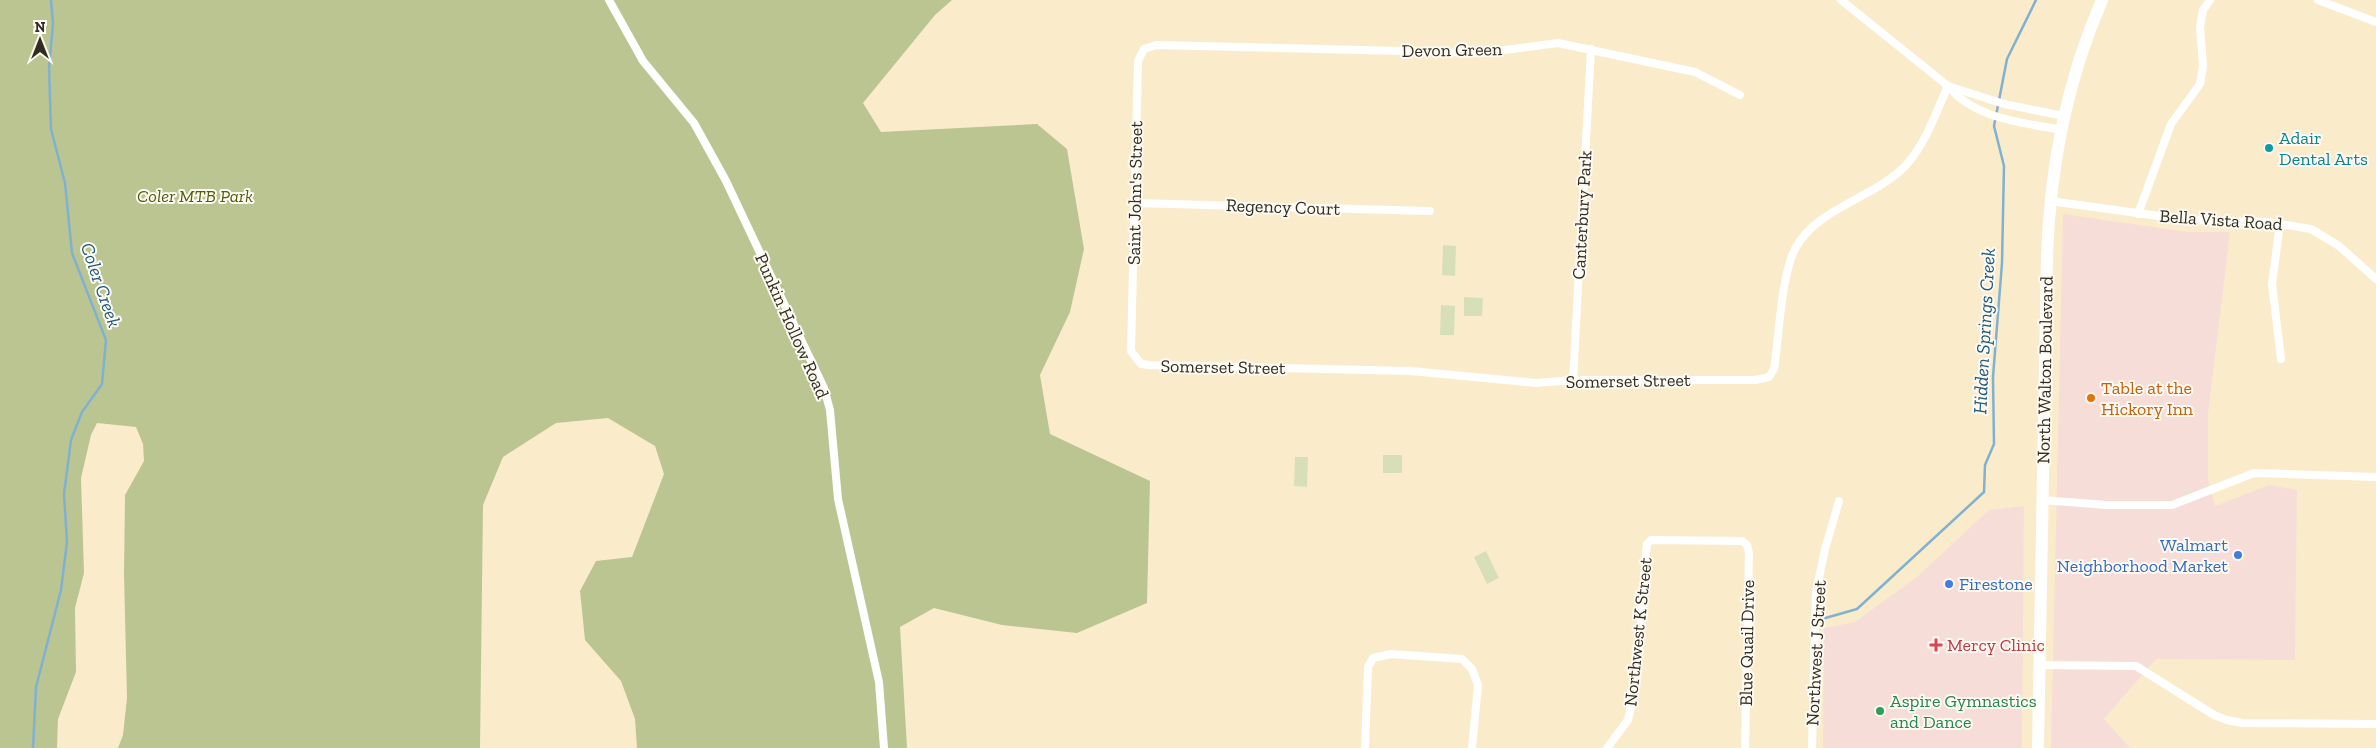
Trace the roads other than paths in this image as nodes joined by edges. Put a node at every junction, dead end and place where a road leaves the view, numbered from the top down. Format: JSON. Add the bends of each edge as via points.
{"nodes":[{"id":1,"x":609,"y":0,"type":"edge"},
{"id":2,"x":1841,"y":0,"type":"edge"},
{"id":3,"x":2102,"y":0,"type":"edge"},
{"id":4,"x":2210,"y":0,"type":"edge"},
{"id":5,"x":2318,"y":0,"type":"edge"},
{"id":6,"x":2376,"y":22,"type":"edge"},
{"id":7,"x":1156,"y":45,"type":"joint"},
{"id":8,"x":1591,"y":49,"type":"junction"},
{"id":9,"x":1948,"y":86,"type":"junction"},
{"id":10,"x":1740,"y":95,"type":"dead end"},
{"id":11,"x":2064,"y":116,"type":"junction"},
{"id":12,"x":2061,"y":130,"type":"junction"},
{"id":13,"x":2050,"y":201,"type":"junction"},
{"id":14,"x":1135,"y":203,"type":"junction"},
{"id":15,"x":1430,"y":212,"type":"dead end"},
{"id":16,"x":2138,"y":214,"type":"junction"},
{"id":17,"x":2280,"y":223,"type":"junction"},
{"id":18,"x":2376,"y":278,"type":"edge"},
{"id":19,"x":1132,"y":351,"type":"joint"},
{"id":20,"x":2281,"y":359,"type":"dead end"},
{"id":21,"x":1573,"y":380,"type":"junction"},
{"id":22,"x":2376,"y":477,"type":"edge"},
{"id":23,"x":2042,"y":500,"type":"junction"},
{"id":24,"x":1839,"y":501,"type":"dead end"},
{"id":25,"x":1742,"y":541,"type":"joint"},
{"id":26,"x":2040,"y":665,"type":"junction"},
{"id":27,"x":2376,"y":724,"type":"edge"},
{"id":28,"x":884,"y":748,"type":"edge"},
{"id":29,"x":1365,"y":748,"type":"edge"},
{"id":30,"x":1472,"y":748,"type":"edge"},
{"id":31,"x":1607,"y":748,"type":"edge"},
{"id":32,"x":1745,"y":748,"type":"edge"},
{"id":33,"x":1812,"y":748,"type":"edge"},
{"id":34,"x":2038,"y":748,"type":"edge"}],
"edges":[{"from":1,"to":28,"type":"street","name":"Punkin Hollow Road","via":[[644,61],[694,122],[824,388],[830,410],[838,499],[879,682]]},
{"from":2,"to":9,"type":"street"},
{"from":3,"to":11,"type":"main road","name":"North Walton Boulevard","via":[[2091,25]]},
{"from":4,"to":16,"type":"street","via":[[2203,10],[2200,27],[2203,66],[2200,84],[2171,124]]},
{"from":5,"to":6,"type":"street"},
{"from":7,"to":8,"type":"street","name":"Devon Green","via":[[1482,53],[1558,43]]},
{"from":7,"to":14,"type":"street","name":"Saint John's Street","via":[[1144,49],[1138,61]]},
{"from":8,"to":10,"type":"street","name":"Devon Green","via":[[1695,72]]},
{"from":8,"to":21,"type":"street","name":"Canterbury Park"},
{"from":9,"to":11,"type":"street","via":[[2004,104]]},
{"from":9,"to":12,"type":"street","via":[[1959,100],[1986,114]]},
{"from":9,"to":21,"type":"street","name":"Somerset Street","via":[[1919,147],[1907,164],[1808,231],[1799,242],[1788,268],[1773,374],[1755,380]]},
{"from":11,"to":12,"type":"main road","name":"North Walton Boulevard"},
{"from":12,"to":13,"type":"main road","name":"North Walton Boulevard"},
{"from":13,"to":16,"type":"street","name":"Bella Vista Road"},
{"from":13,"to":23,"type":"main road","name":"North Walton Boulevard"},
{"from":14,"to":15,"type":"street","name":"Regency Court"},
{"from":14,"to":19,"type":"street","name":"Saint John's Street"},
{"from":16,"to":17,"type":"street","name":"Bella Vista Road","via":[[2188,220]]},
{"from":17,"to":18,"type":"street","name":"Bella Vista Road","via":[[2311,229],[2339,246]]},
{"from":17,"to":20,"type":"street","via":[[2272,284]]},
{"from":19,"to":21,"type":"street","name":"Somerset Street","via":[[1141,364],[1150,365],[1411,371],[1536,383]]},
{"from":22,"to":23,"type":"street","via":[[2254,473],[2172,505]]},
{"from":23,"to":26,"type":"main road","name":"North Walton Boulevard"},
{"from":24,"to":33,"type":"street","name":"Northwest J Street","via":[[1816,592]]},
{"from":25,"to":31,"type":"street","name":"Northwest K Street","via":[[1651,540],[1647,544],[1636,686],[1628,720]]},
{"from":25,"to":32,"type":"street","name":"Blue Quail Drive","via":[[1749,553]]},
{"from":26,"to":27,"type":"street","via":[[2136,666],[2214,715],[2242,723]]},
{"from":26,"to":34,"type":"main road","name":"North Walton Boulevard"},
{"from":29,"to":30,"type":"street","via":[[1368,667],[1373,658],[1391,654],[1462,659],[1472,669],[1478,685]]}]}
